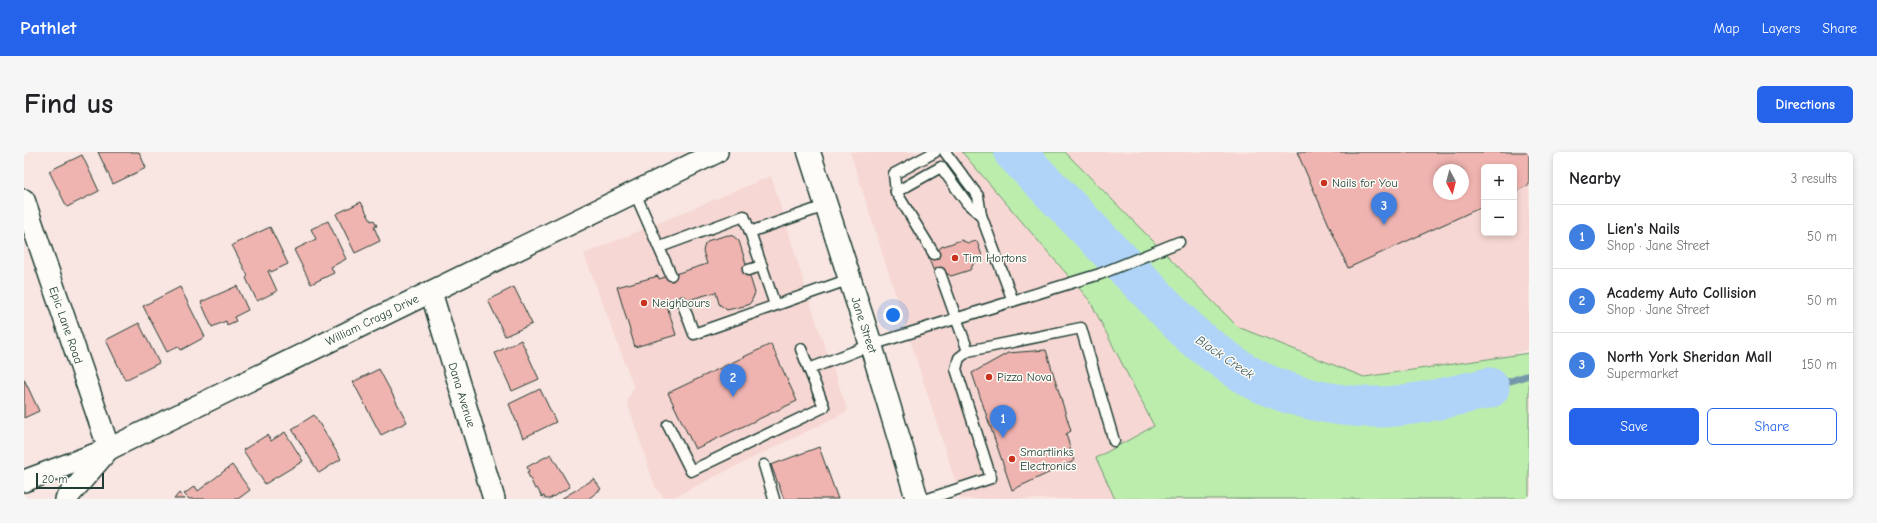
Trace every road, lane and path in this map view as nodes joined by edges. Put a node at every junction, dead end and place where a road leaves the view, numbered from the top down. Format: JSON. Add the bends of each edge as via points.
{"nodes":[{"id":1,"x":717,"y":152,"type":"edge"},
{"id":2,"x":809,"y":152,"type":"edge"},
{"id":3,"x":936,"y":152,"type":"edge"},
{"id":4,"x":945,"y":152,"type":"edge"},
{"id":5,"x":896,"y":192,"type":"junction"},
{"id":6,"x":635,"y":193,"type":"junction"},
{"id":7,"x":24,"y":200,"type":"edge"},
{"id":8,"x":825,"y":206,"type":"junction"},
{"id":9,"x":981,"y":215,"type":"junction"},
{"id":10,"x":750,"y":232,"type":"junction"},
{"id":11,"x":1179,"y":242,"type":"dead end"},
{"id":12,"x":660,"y":247,"type":"junction"},
{"id":13,"x":934,"y":254,"type":"dead end"},
{"id":14,"x":762,"y":266,"type":"junction"},
{"id":15,"x":748,"y":270,"type":"dead end"},
{"id":16,"x":940,"y":273,"type":"dead end"},
{"id":17,"x":671,"y":275,"type":"dead end"},
{"id":18,"x":850,"y":279,"type":"junction"},
{"id":19,"x":431,"y":292,"type":"junction"},
{"id":20,"x":1013,"y":301,"type":"junction"},
{"id":21,"x":682,"y":302,"type":"dead end"},
{"id":22,"x":775,"y":305,"type":"junction"},
{"id":23,"x":958,"y":318,"type":"junction"},
{"id":24,"x":871,"y":345,"type":"junction"},
{"id":25,"x":801,"y":349,"type":"dead end"},
{"id":26,"x":968,"y":351,"type":"junction"},
{"id":27,"x":809,"y":369,"type":"junction"},
{"id":28,"x":668,"y":424,"type":"dead end"},
{"id":29,"x":1114,"y":441,"type":"dead end"},
{"id":30,"x":109,"y":449,"type":"junction"},
{"id":31,"x":764,"y":465,"type":"dead end"},
{"id":32,"x":24,"y":481,"type":"edge"},
{"id":33,"x":66,"y":499,"type":"edge"},
{"id":34,"x":494,"y":499,"type":"edge"},
{"id":35,"x":774,"y":499,"type":"edge"},
{"id":36,"x":917,"y":499,"type":"edge"},
{"id":37,"x":928,"y":499,"type":"edge"}],
"edges":[{"from":1,"to":6,"type":"street","name":"William Cragg Drive"},
{"from":2,"to":8,"type":"main road","name":"Jane Street"},
{"from":3,"to":5,"type":"lane","via":[[894,174]]},
{"from":4,"to":9,"type":"lane","via":[[978,196]]},
{"from":5,"to":9,"type":"lane","via":[[941,167],[967,203]]},
{"from":5,"to":13,"type":"lane"},
{"from":6,"to":12,"type":"lane"},
{"from":6,"to":19,"type":"street","name":"William Cragg Drive"},
{"from":7,"to":30,"type":"street","name":"Epic Lane Road"},
{"from":8,"to":10,"type":"lane"},
{"from":8,"to":18,"type":"main road","name":"Jane Street"},
{"from":9,"to":20,"type":"lane"},
{"from":10,"to":12,"type":"lane","via":[[744,216]]},
{"from":10,"to":14,"type":"lane"},
{"from":11,"to":20,"type":"lane","via":[[1100,274]]},
{"from":12,"to":17,"type":"lane"},
{"from":14,"to":15,"type":"lane"},
{"from":14,"to":22,"type":"lane"},
{"from":16,"to":23,"type":"lane"},
{"from":18,"to":22,"type":"lane"},
{"from":18,"to":24,"type":"main road","name":"Jane Street"},
{"from":19,"to":30,"type":"street","name":"William Cragg Drive"},
{"from":19,"to":34,"type":"street","name":"Dana Avenue"},
{"from":20,"to":23,"type":"lane"},
{"from":21,"to":22,"type":"lane","via":[[694,334]]},
{"from":23,"to":24,"type":"lane"},
{"from":23,"to":26,"type":"lane"},
{"from":24,"to":27,"type":"lane"},
{"from":24,"to":36,"type":"main road","name":"Jane Street"},
{"from":25,"to":27,"type":"lane"},
{"from":26,"to":29,"type":"lane","via":[[1081,328]]},
{"from":26,"to":37,"type":"lane","via":[[959,358],[956,369],[991,478]]},
{"from":27,"to":28,"type":"lane","via":[[824,407],[691,471]]},
{"from":30,"to":32,"type":"street","name":"William Cragg Drive"},
{"from":30,"to":33,"type":"street"},
{"from":31,"to":35,"type":"lane"}]}
